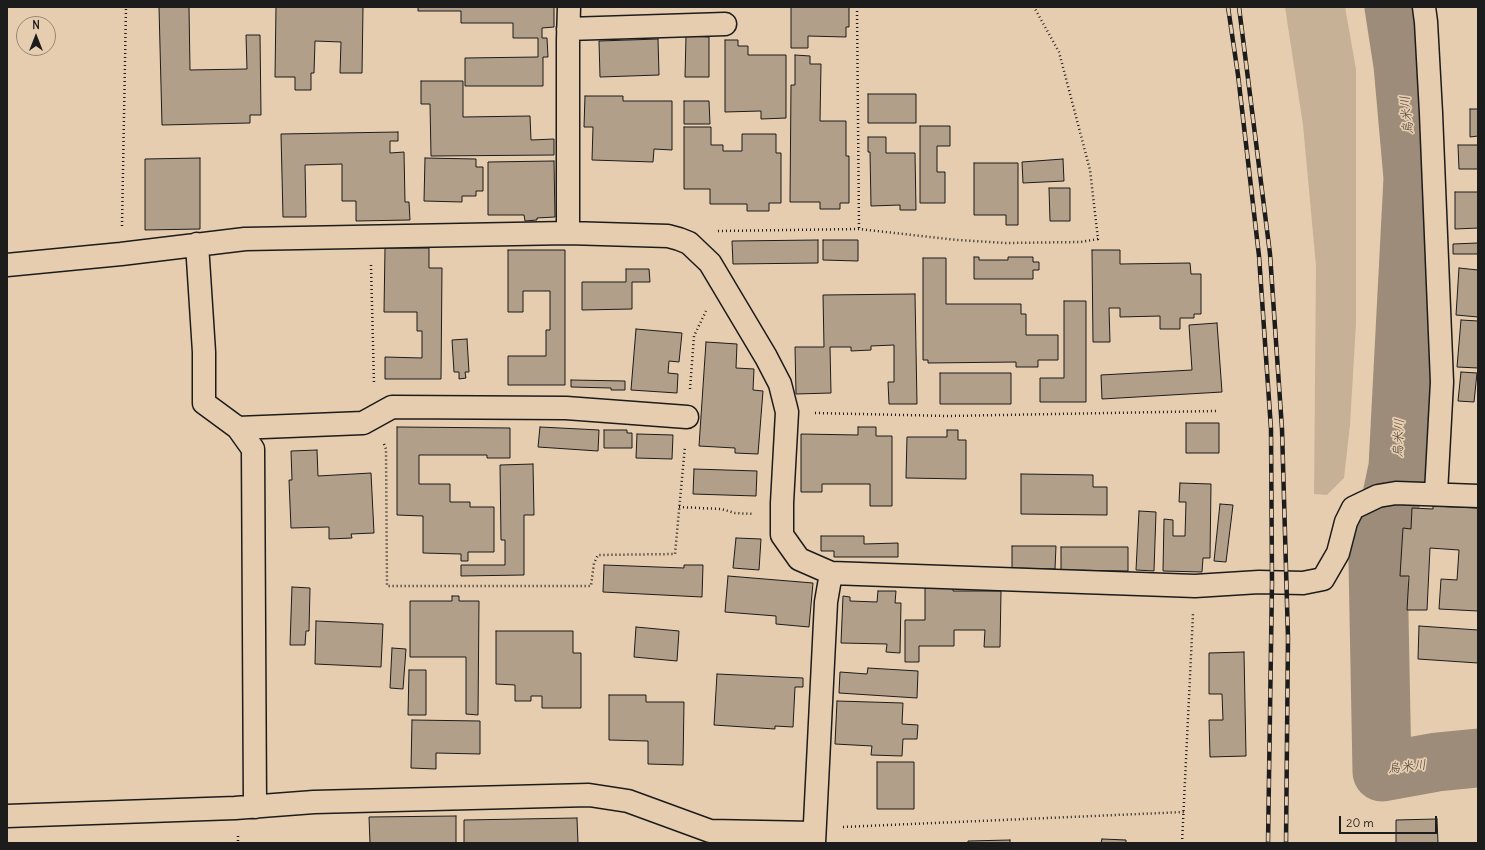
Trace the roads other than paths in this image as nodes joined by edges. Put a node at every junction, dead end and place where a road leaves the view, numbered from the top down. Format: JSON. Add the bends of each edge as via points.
{"nodes":[{"id":1,"x":569,"y":7,"type":"edge"},
{"id":2,"x":1424,"y":7,"type":"edge"},
{"id":3,"x":725,"y":24,"type":"dead end"},
{"id":4,"x":568,"y":29,"type":"junction"},
{"id":5,"x":568,"y":233,"type":"junction"},
{"id":6,"x":197,"y":244,"type":"junction"},
{"id":7,"x":7,"y":266,"type":"edge"},
{"id":8,"x":687,"y":417,"type":"road end"},
{"id":9,"x":238,"y":428,"type":"junction"},
{"id":10,"x":1436,"y":494,"type":"junction"},
{"id":11,"x":1478,"y":496,"type":"edge"},
{"id":12,"x":831,"y":573,"type":"junction"},
{"id":13,"x":255,"y":807,"type":"junction"},
{"id":14,"x":7,"y":816,"type":"edge"},
{"id":15,"x":813,"y":838,"type":"edge"}],
"edges":[{"from":1,"to":4,"type":"street"},
{"from":2,"to":10,"type":"street","via":[[1442,382]]},
{"from":3,"to":4,"type":"street"},
{"from":4,"to":5,"type":"street"},
{"from":5,"to":6,"type":"street","via":[[245,239]]},
{"from":5,"to":12,"type":"street","via":[[668,236],[689,243],[710,263],[780,384],[787,412],[782,535],[799,559]]},
{"from":6,"to":7,"type":"street"},
{"from":6,"to":9,"type":"street","via":[[204,352],[204,403]]},
{"from":8,"to":9,"type":"street","via":[[566,408],[392,407],[363,423]]},
{"from":9,"to":13,"type":"street","via":[[253,449]]},
{"from":10,"to":11,"type":"street"},
{"from":10,"to":12,"type":"street","via":[[1396,493],[1378,496],[1353,508],[1346,522],[1338,553],[1324,579],[1303,583],[1259,582],[1195,586]]},
{"from":12,"to":15,"type":"street","via":[[826,602]]},
{"from":13,"to":14,"type":"street"},
{"from":13,"to":15,"type":"street","via":[[314,802],[589,795],[628,801],[710,831]]}]}
